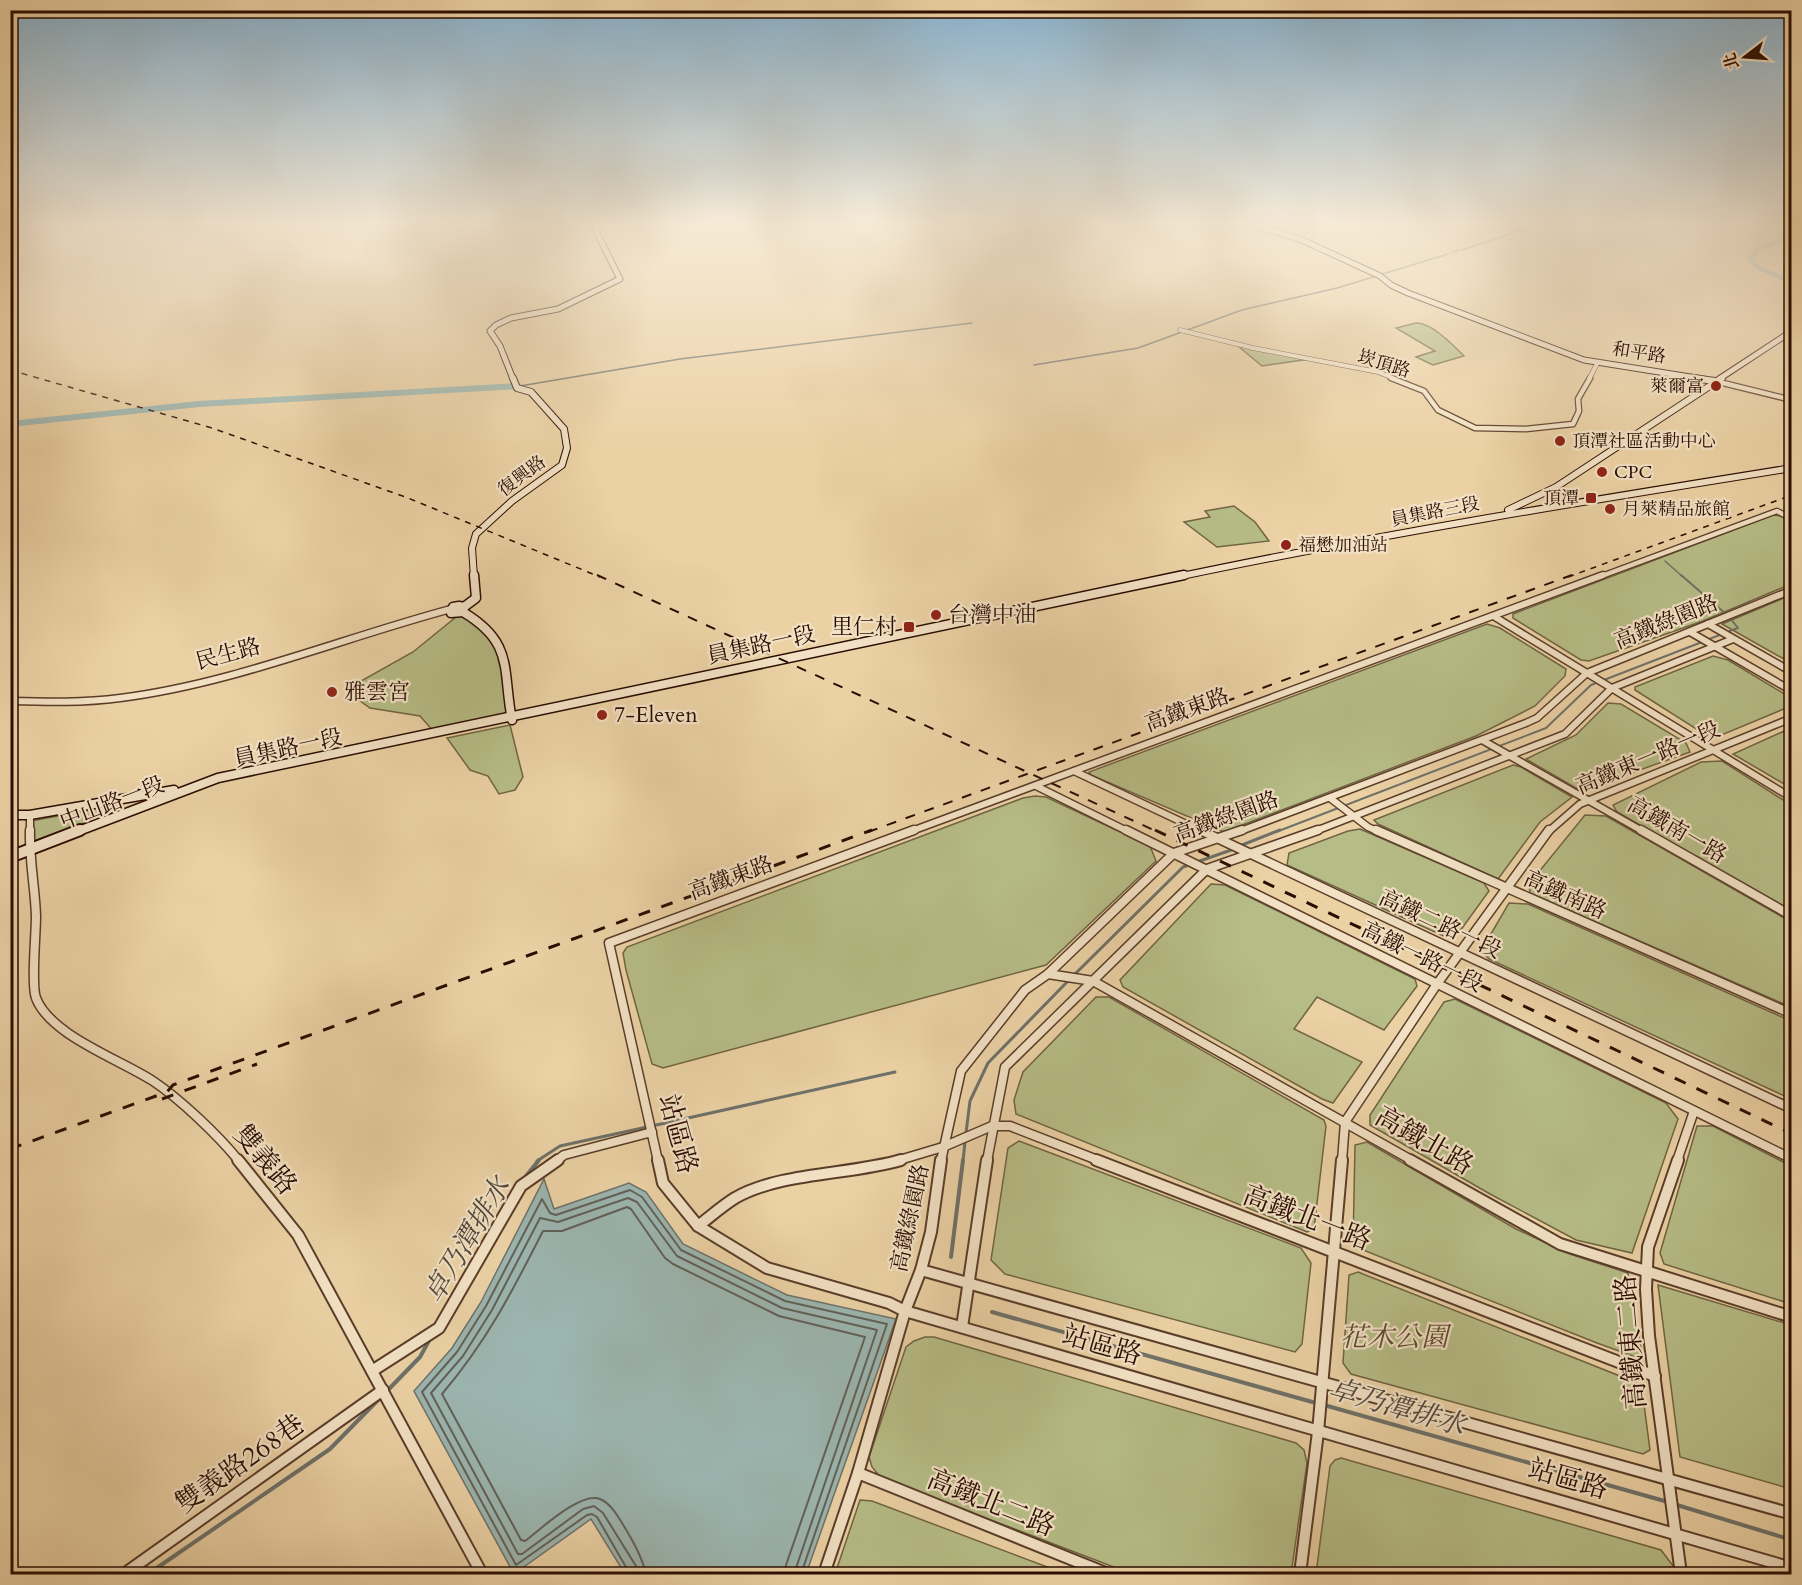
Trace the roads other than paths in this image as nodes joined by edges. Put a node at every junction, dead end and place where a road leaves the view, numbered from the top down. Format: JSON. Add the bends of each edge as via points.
{"nodes":[{"id":1,"x":577,"y":299,"type":"edge"},
{"id":2,"x":1424,"y":299,"type":"edge"},
{"id":3,"x":1180,"y":330,"type":"dead end"},
{"id":4,"x":1791,"y":331,"type":"edge"},
{"id":5,"x":1598,"y":362,"type":"junction"},
{"id":6,"x":1715,"y":381,"type":"junction"},
{"id":7,"x":1791,"y":400,"type":"edge"},
{"id":8,"x":1791,"y":468,"type":"edge"},
{"id":9,"x":1498,"y":515,"type":"junction"},
{"id":10,"x":1791,"y":519,"type":"edge"},
{"id":11,"x":1235,"y":564,"type":"joint"},
{"id":12,"x":1791,"y":590,"type":"edge"},
{"id":13,"x":451,"y":609,"type":"joint"},
{"id":14,"x":463,"y":610,"type":"junction"},
{"id":15,"x":1495,"y":616,"type":"junction"},
{"id":16,"x":1708,"y":624,"type":"junction"},
{"id":17,"x":1690,"y":632,"type":"junction"},
{"id":18,"x":1733,"y":639,"type":"junction"},
{"id":19,"x":1715,"y":647,"type":"junction"},
{"id":20,"x":1791,"y":672,"type":"edge"},
{"id":21,"x":1587,"y":673,"type":"junction"},
{"id":22,"x":1612,"y":688,"type":"junction"},
{"id":23,"x":1791,"y":691,"type":"edge"},
{"id":24,"x":10,"y":701,"type":"edge"},
{"id":25,"x":512,"y":718,"type":"junction"},
{"id":26,"x":1791,"y":718,"type":"edge"},
{"id":27,"x":1482,"y":740,"type":"junction"},
{"id":28,"x":1713,"y":750,"type":"junction"},
{"id":29,"x":1510,"y":756,"type":"junction"},
{"id":30,"x":1074,"y":771,"type":"junction"},
{"id":31,"x":218,"y":778,"type":"junction"},
{"id":32,"x":228,"y":781,"type":"junction"},
{"id":33,"x":1036,"y":786,"type":"junction"},
{"id":34,"x":1330,"y":798,"type":"junction"},
{"id":35,"x":1791,"y":798,"type":"edge"},
{"id":36,"x":1589,"y":800,"type":"junction"},
{"id":37,"x":10,"y":814,"type":"edge"},
{"id":38,"x":30,"y":815,"type":"junction"},
{"id":39,"x":1353,"y":818,"type":"junction"},
{"id":40,"x":1217,"y":840,"type":"junction"},
{"id":41,"x":30,"y":852,"type":"junction"},
{"id":42,"x":1174,"y":853,"type":"junction"},
{"id":43,"x":1251,"y":855,"type":"junction"},
{"id":44,"x":10,"y":857,"type":"edge"},
{"id":45,"x":10,"y":863,"type":"edge"},
{"id":46,"x":1207,"y":869,"type":"junction"},
{"id":47,"x":1506,"y":889,"type":"junction"},
{"id":48,"x":1791,"y":916,"type":"edge"},
{"id":49,"x":609,"y":943,"type":"joint"},
{"id":50,"x":1459,"y":953,"type":"junction"},
{"id":51,"x":1048,"y":974,"type":"junction"},
{"id":52,"x":1093,"y":981,"type":"junction"},
{"id":53,"x":1437,"y":984,"type":"junction"},
{"id":54,"x":1791,"y":1014,"type":"edge"},
{"id":55,"x":1791,"y":1109,"type":"edge"},
{"id":56,"x":1694,"y":1112,"type":"junction"},
{"id":57,"x":1345,"y":1122,"type":"junction"},
{"id":58,"x":992,"y":1125,"type":"junction"},
{"id":59,"x":651,"y":1128,"type":"junction"},
{"id":60,"x":943,"y":1147,"type":"junction"},
{"id":61,"x":1791,"y":1159,"type":"edge"},
{"id":62,"x":698,"y":1226,"type":"junction"},
{"id":63,"x":1333,"y":1252,"type":"junction"},
{"id":64,"x":921,"y":1270,"type":"junction"},
{"id":65,"x":1644,"y":1270,"type":"junction"},
{"id":66,"x":970,"y":1282,"type":"junction"},
{"id":67,"x":905,"y":1311,"type":"junction"},
{"id":68,"x":1791,"y":1317,"type":"edge"},
{"id":69,"x":962,"y":1327,"type":"junction"},
{"id":70,"x":372,"y":1371,"type":"junction"},
{"id":71,"x":1655,"y":1376,"type":"junction"},
{"id":72,"x":1322,"y":1382,"type":"junction"},
{"id":73,"x":386,"y":1395,"type":"junction"},
{"id":74,"x":1318,"y":1431,"type":"junction"},
{"id":75,"x":858,"y":1473,"type":"junction"},
{"id":76,"x":1670,"y":1479,"type":"junction"},
{"id":77,"x":1791,"y":1514,"type":"edge"},
{"id":78,"x":1676,"y":1533,"type":"junction"},
{"id":79,"x":1791,"y":1568,"type":"edge"},
{"id":80,"x":124,"y":1575,"type":"edge"},
{"id":81,"x":482,"y":1575,"type":"edge"},
{"id":82,"x":824,"y":1575,"type":"edge"},
{"id":83,"x":1108,"y":1575,"type":"edge"},
{"id":84,"x":1300,"y":1575,"type":"edge"},
{"id":85,"x":1681,"y":1575,"type":"edge"}],
"edges":[{"from":1,"to":14,"type":"street","name":"復興路","via":[[556,310],[509,320],[491,329],[516,386],[531,392],[564,429],[567,448],[562,465],[525,490],[477,532],[472,542],[476,598]]},
{"from":2,"to":5,"type":"street","name":"和平路"},
{"from":3,"to":5,"type":"street","name":"崁頂路","via":[[1378,372],[1424,391],[1438,410],[1475,428],[1526,429],[1573,424],[1579,411],[1578,399]]},
{"from":4,"to":6,"type":"street"},
{"from":5,"to":6,"type":"street","name":"和平路"},
{"from":6,"to":7,"type":"street","name":"和平路"},
{"from":6,"to":9,"type":"street","via":[[1556,487]]},
{"from":8,"to":9,"type":"street"},
{"from":9,"to":11,"type":"street","name":"員集路三段"},
{"from":10,"to":15,"type":"street","name":"高鐵東路","via":[[1777,511]]},
{"from":11,"to":25,"type":"street","name":"員集路一段"},
{"from":12,"to":16,"type":"street","name":"高鐵綠園路"},
{"from":13,"to":14,"type":"street","via":[[453,614]]},
{"from":13,"to":24,"type":"street","name":"民生路","via":[[132,697],[74,703]]},
{"from":14,"to":25,"type":"street","via":[[498,641],[507,668]]},
{"from":15,"to":21,"type":"street"},
{"from":15,"to":30,"type":"street","name":"高鐵東路"},
{"from":16,"to":17,"type":"street","name":"高鐵綠園路"},
{"from":16,"to":18,"type":"street"},
{"from":17,"to":19,"type":"street"},
{"from":17,"to":21,"type":"street","name":"高鐵綠園路"},
{"from":18,"to":19,"type":"street","name":"高鐵綠園路"},
{"from":18,"to":20,"type":"street"},
{"from":19,"to":22,"type":"street","name":"高鐵綠園路"},
{"from":19,"to":23,"type":"street"},
{"from":21,"to":22,"type":"street"},
{"from":21,"to":27,"type":"street","name":"高鐵綠園路","via":[[1536,718]]},
{"from":22,"to":28,"type":"street"},
{"from":22,"to":29,"type":"street","name":"高鐵綠園路","via":[[1565,734]]},
{"from":25,"to":31,"type":"street","name":"員集路一段"},
{"from":25,"to":32,"type":"street","name":"員集路一段"},
{"from":26,"to":28,"type":"street","name":"高鐵東一路一段"},
{"from":27,"to":29,"type":"street","name":"高鐵南一路"},
{"from":27,"to":34,"type":"street","name":"高鐵綠園路"},
{"from":28,"to":35,"type":"street"},
{"from":28,"to":36,"type":"street","name":"高鐵東一路一段"},
{"from":29,"to":36,"type":"street","name":"高鐵南一路"},
{"from":29,"to":39,"type":"street","name":"高鐵綠園路"},
{"from":30,"to":33,"type":"street","name":"高鐵東路"},
{"from":30,"to":40,"type":"street","name":"高鐵二路一段"},
{"from":31,"to":32,"type":"street","name":"員集路一段"},
{"from":31,"to":38,"type":"street","name":"員集路一段","via":[[173,790]]},
{"from":31,"to":41,"type":"street","name":"中山路一段"},
{"from":32,"to":41,"type":"street","name":"中山路一段"},
{"from":33,"to":42,"type":"street","name":"高鐵一路一段"},
{"from":33,"to":49,"type":"street","name":"高鐵東路"},
{"from":34,"to":39,"type":"street","name":"高鐵南路"},
{"from":34,"to":40,"type":"street","name":"高鐵綠園路"},
{"from":36,"to":47,"type":"street","name":"高鐵東一路一段","via":[[1552,826]]},
{"from":36,"to":48,"type":"street","name":"高鐵南一路"},
{"from":37,"to":38,"type":"street","name":"員集路一段"},
{"from":38,"to":41,"type":"street","name":"雙義路"},
{"from":39,"to":43,"type":"street","name":"高鐵綠園路"},
{"from":39,"to":47,"type":"street","name":"高鐵南路"},
{"from":40,"to":42,"type":"street","name":"高鐵綠園路"},
{"from":40,"to":43,"type":"street","name":"高鐵二路一段"},
{"from":41,"to":44,"type":"street","name":"中山路一段"},
{"from":41,"to":45,"type":"street","name":"中山路一段"},
{"from":41,"to":70,"type":"street","name":"雙義路","via":[[36,915],[35,996],[43,1011],[56,1026],[153,1081],[210,1129],[235,1156],[298,1235]]},
{"from":42,"to":46,"type":"street","name":"高鐵一路一段"},
{"from":42,"to":51,"type":"street","name":"高鐵綠園路"},
{"from":43,"to":46,"type":"street","name":"高鐵綠園路"},
{"from":43,"to":50,"type":"street","name":"高鐵二路一段"},
{"from":46,"to":52,"type":"street","name":"高鐵綠園路"},
{"from":46,"to":53,"type":"street","name":"高鐵一路一段"},
{"from":47,"to":50,"type":"street","name":"高鐵東一路一段"},
{"from":47,"to":54,"type":"street","name":"高鐵南路"},
{"from":49,"to":59,"type":"street","name":"站區路"},
{"from":50,"to":53,"type":"street","name":"高鐵東一路一段"},
{"from":50,"to":55,"type":"street","name":"高鐵二路一段"},
{"from":51,"to":52,"type":"street","name":"高鐵北路"},
{"from":51,"to":60,"type":"street","name":"高鐵綠園路","via":[[1025,990],[961,1071]]},
{"from":52,"to":57,"type":"street","name":"高鐵北路"},
{"from":52,"to":58,"type":"street","name":"高鐵綠園路","via":[[1005,1066]]},
{"from":53,"to":56,"type":"street","name":"高鐵一路一段"},
{"from":53,"to":57,"type":"street","name":"高鐵東一路一段"},
{"from":56,"to":61,"type":"street","name":"高鐵一路一段"},
{"from":56,"to":65,"type":"street","name":"高鐵東二路","via":[[1648,1247]]},
{"from":57,"to":63,"type":"street"},
{"from":57,"to":65,"type":"street","name":"高鐵北路","via":[[1560,1244]]},
{"from":58,"to":60,"type":"street"},
{"from":58,"to":63,"type":"street","name":"高鐵北一路","via":[[1010,1126]]},
{"from":58,"to":66,"type":"street","name":"高鐵綠園路"},
{"from":59,"to":62,"type":"street","name":"站區路","via":[[663,1183]]},
{"from":59,"to":70,"type":"street","via":[[564,1155],[521,1186],[439,1328]]},
{"from":60,"to":62,"type":"street","via":[[883,1165],[758,1188],[735,1198]]},
{"from":60,"to":64,"type":"street","name":"高鐵綠園路","via":[[931,1232]]},
{"from":62,"to":67,"type":"street","name":"站區路","via":[[767,1268]]},
{"from":63,"to":71,"type":"street","name":"高鐵北一路"},
{"from":63,"to":72,"type":"street"},
{"from":64,"to":66,"type":"street","name":"站區路"},
{"from":64,"to":67,"type":"street","name":"高鐵綠園路"},
{"from":65,"to":68,"type":"street","name":"高鐵北路"},
{"from":65,"to":71,"type":"street","name":"高鐵東二路"},
{"from":66,"to":69,"type":"street","name":"高鐵綠園路"},
{"from":66,"to":72,"type":"street","name":"站區路"},
{"from":67,"to":69,"type":"street","name":"站區路"},
{"from":67,"to":75,"type":"street","name":"高鐵綠園路"},
{"from":69,"to":74,"type":"street","name":"站區路"},
{"from":70,"to":73,"type":"street","name":"雙義路"},
{"from":71,"to":76,"type":"street","name":"高鐵東二路"},
{"from":72,"to":74,"type":"street"},
{"from":72,"to":76,"type":"street","name":"站區路"},
{"from":73,"to":80,"type":"street","name":"雙義路268巷"},
{"from":73,"to":81,"type":"street","name":"雙義路"},
{"from":74,"to":78,"type":"street","name":"站區路"},
{"from":74,"to":84,"type":"street"},
{"from":75,"to":82,"type":"street","name":"高鐵綠園路"},
{"from":75,"to":83,"type":"street","name":"高鐵北二路"},
{"from":76,"to":77,"type":"street","name":"站區路"},
{"from":76,"to":78,"type":"street","name":"高鐵東二路"},
{"from":78,"to":79,"type":"street","name":"站區路"},
{"from":78,"to":85,"type":"street","name":"高鐵東二路"}]}
